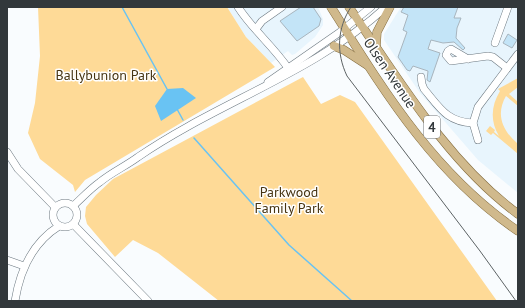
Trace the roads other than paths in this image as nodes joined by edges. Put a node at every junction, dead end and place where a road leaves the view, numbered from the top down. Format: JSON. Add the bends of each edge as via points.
{"nodes":[{"id":1,"x":238,"y":7,"type":"edge"},
{"id":2,"x":282,"y":7,"type":"edge"},
{"id":3,"x":331,"y":7,"type":"edge"},
{"id":4,"x":349,"y":7,"type":"edge"},
{"id":5,"x":371,"y":7,"type":"edge"},
{"id":6,"x":386,"y":7,"type":"edge"},
{"id":7,"x":390,"y":7,"type":"edge"},
{"id":8,"x":508,"y":7,"type":"edge"},
{"id":9,"x":356,"y":18,"type":"junction"},
{"id":10,"x":362,"y":26,"type":"junction"},
{"id":11,"x":256,"y":29,"type":"junction"},
{"id":12,"x":347,"y":32,"type":"junction"},
{"id":13,"x":495,"y":43,"type":"dead end"},
{"id":14,"x":334,"y":46,"type":"junction"},
{"id":15,"x":376,"y":47,"type":"junction"},
{"id":16,"x":518,"y":54,"type":"edge"},
{"id":17,"x":468,"y":59,"type":"dead end"},
{"id":18,"x":369,"y":67,"type":"junction"},
{"id":19,"x":288,"y":68,"type":"junction"},
{"id":20,"x":507,"y":68,"type":"junction"},
{"id":21,"x":421,"y":77,"type":"dead end"},
{"id":22,"x":250,"y":94,"type":"junction"},
{"id":23,"x":473,"y":123,"type":"junction"},
{"id":24,"x":478,"y":140,"type":"dead end"},
{"id":25,"x":7,"y":152,"type":"edge"},
{"id":26,"x":73,"y":206,"type":"junction"},
{"id":27,"x":56,"y":208,"type":"junction"},
{"id":28,"x":518,"y":214,"type":"edge"},
{"id":29,"x":73,"y":224,"type":"junction"},
{"id":30,"x":59,"y":226,"type":"junction"},
{"id":31,"x":518,"y":231,"type":"edge"},
{"id":32,"x":7,"y":260,"type":"edge"},
{"id":33,"x":24,"y":266,"type":"junction"},
{"id":34,"x":15,"y":301,"type":"edge"},
{"id":35,"x":148,"y":301,"type":"edge"}],
"edges":[{"from":1,"to":11,"type":"street"},
{"from":2,"to":11,"type":"street","via":[[262,21]]},
{"from":3,"to":12,"type":"main road","name":"Olsen Avenue","number":"4"},
{"from":4,"to":9,"type":"main road","name":"Olsen Avenue","number":"4"},
{"from":5,"to":9,"type":"street"},
{"from":6,"to":10,"type":"street"},
{"from":7,"to":15,"type":"main road","via":[[377,32]]},
{"from":8,"to":13,"type":"street"},
{"from":9,"to":10,"type":"main road","name":"Olsen Avenue","number":"4"},
{"from":9,"to":12,"type":"street"},
{"from":10,"to":12,"type":"street"},
{"from":10,"to":15,"type":"main road","name":"Olsen Avenue","number":"4"},
{"from":11,"to":19,"type":"street"},
{"from":12,"to":14,"type":"street"},
{"from":12,"to":18,"type":"main road","name":"Olsen Avenue","number":"4"},
{"from":12,"to":19,"type":"street"},
{"from":14,"to":18,"type":"main road"},
{"from":14,"to":22,"type":"street","via":[[279,80]]},
{"from":15,"to":28,"type":"main road","name":"Olsen Avenue","number":"4","via":[[436,131],[484,186]]},
{"from":16,"to":20,"type":"street"},
{"from":17,"to":20,"type":"street","via":[[493,57]]},
{"from":18,"to":31,"type":"main road","name":"Olsen Avenue","number":"4","via":[[438,161],[468,193]]},
{"from":19,"to":22,"type":"street"},
{"from":20,"to":23,"type":"street","via":[[481,102]]},
{"from":21,"to":23,"type":"street","via":[[424,89],[447,116],[458,122]]},
{"from":22,"to":26,"type":"street","via":[[144,153],[109,169]]},
{"from":23,"to":24,"type":"street"},
{"from":25,"to":27,"type":"street","via":[[18,169]]},
{"from":26,"to":27,"type":"street","via":[[62,203]]},
{"from":26,"to":29,"type":"street","via":[[77,216]]},
{"from":27,"to":30,"type":"street","via":[[53,214]]},
{"from":29,"to":30,"type":"street","via":[[67,227]]},
{"from":29,"to":35,"type":"street"},
{"from":30,"to":33,"type":"street","via":[[33,249]]},
{"from":32,"to":33,"type":"street"},
{"from":33,"to":34,"type":"street"}]}
